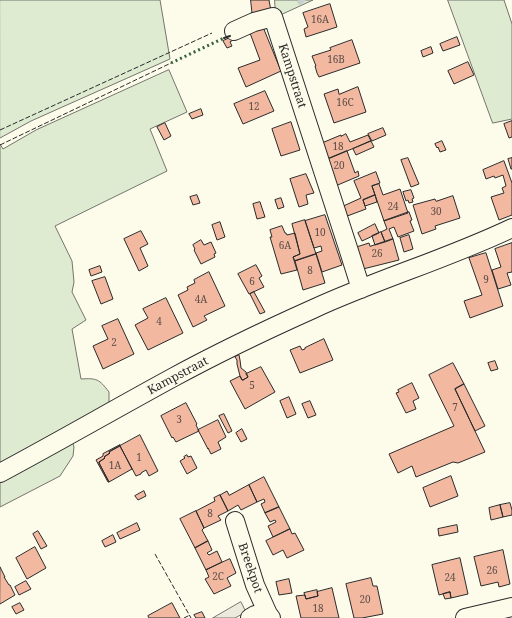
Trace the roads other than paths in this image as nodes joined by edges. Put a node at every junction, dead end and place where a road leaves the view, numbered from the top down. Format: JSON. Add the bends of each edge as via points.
{"nodes":[{"id":1,"x":234,"y":31,"type":"dead end"},
{"id":2,"x":512,"y":228,"type":"edge"},
{"id":3,"x":360,"y":289,"type":"junction"},
{"id":4,"x":0,"y":473,"type":"edge"},
{"id":5,"x":235,"y":521,"type":"dead end"},
{"id":6,"x":512,"y":607,"type":"edge"},
{"id":7,"x":269,"y":616,"type":"edge"},
{"id":8,"x":250,"y":618,"type":"edge"},
{"id":9,"x":465,"y":618,"type":"edge"}],
"edges":[{"from":1,"to":3,"type":"street","name":"Kampstraat","via":[[273,17]]},
{"from":2,"to":3,"type":"street","name":"Kampstraat"},
{"from":3,"to":4,"type":"street","name":"Kampstraat","via":[[264,331]]},
{"from":5,"to":7,"type":"street","name":"Breekpot"},
{"from":6,"to":9,"type":"street"},
{"from":7,"to":8,"type":"street","name":"Breekpot","via":[[255,615]]}]}
